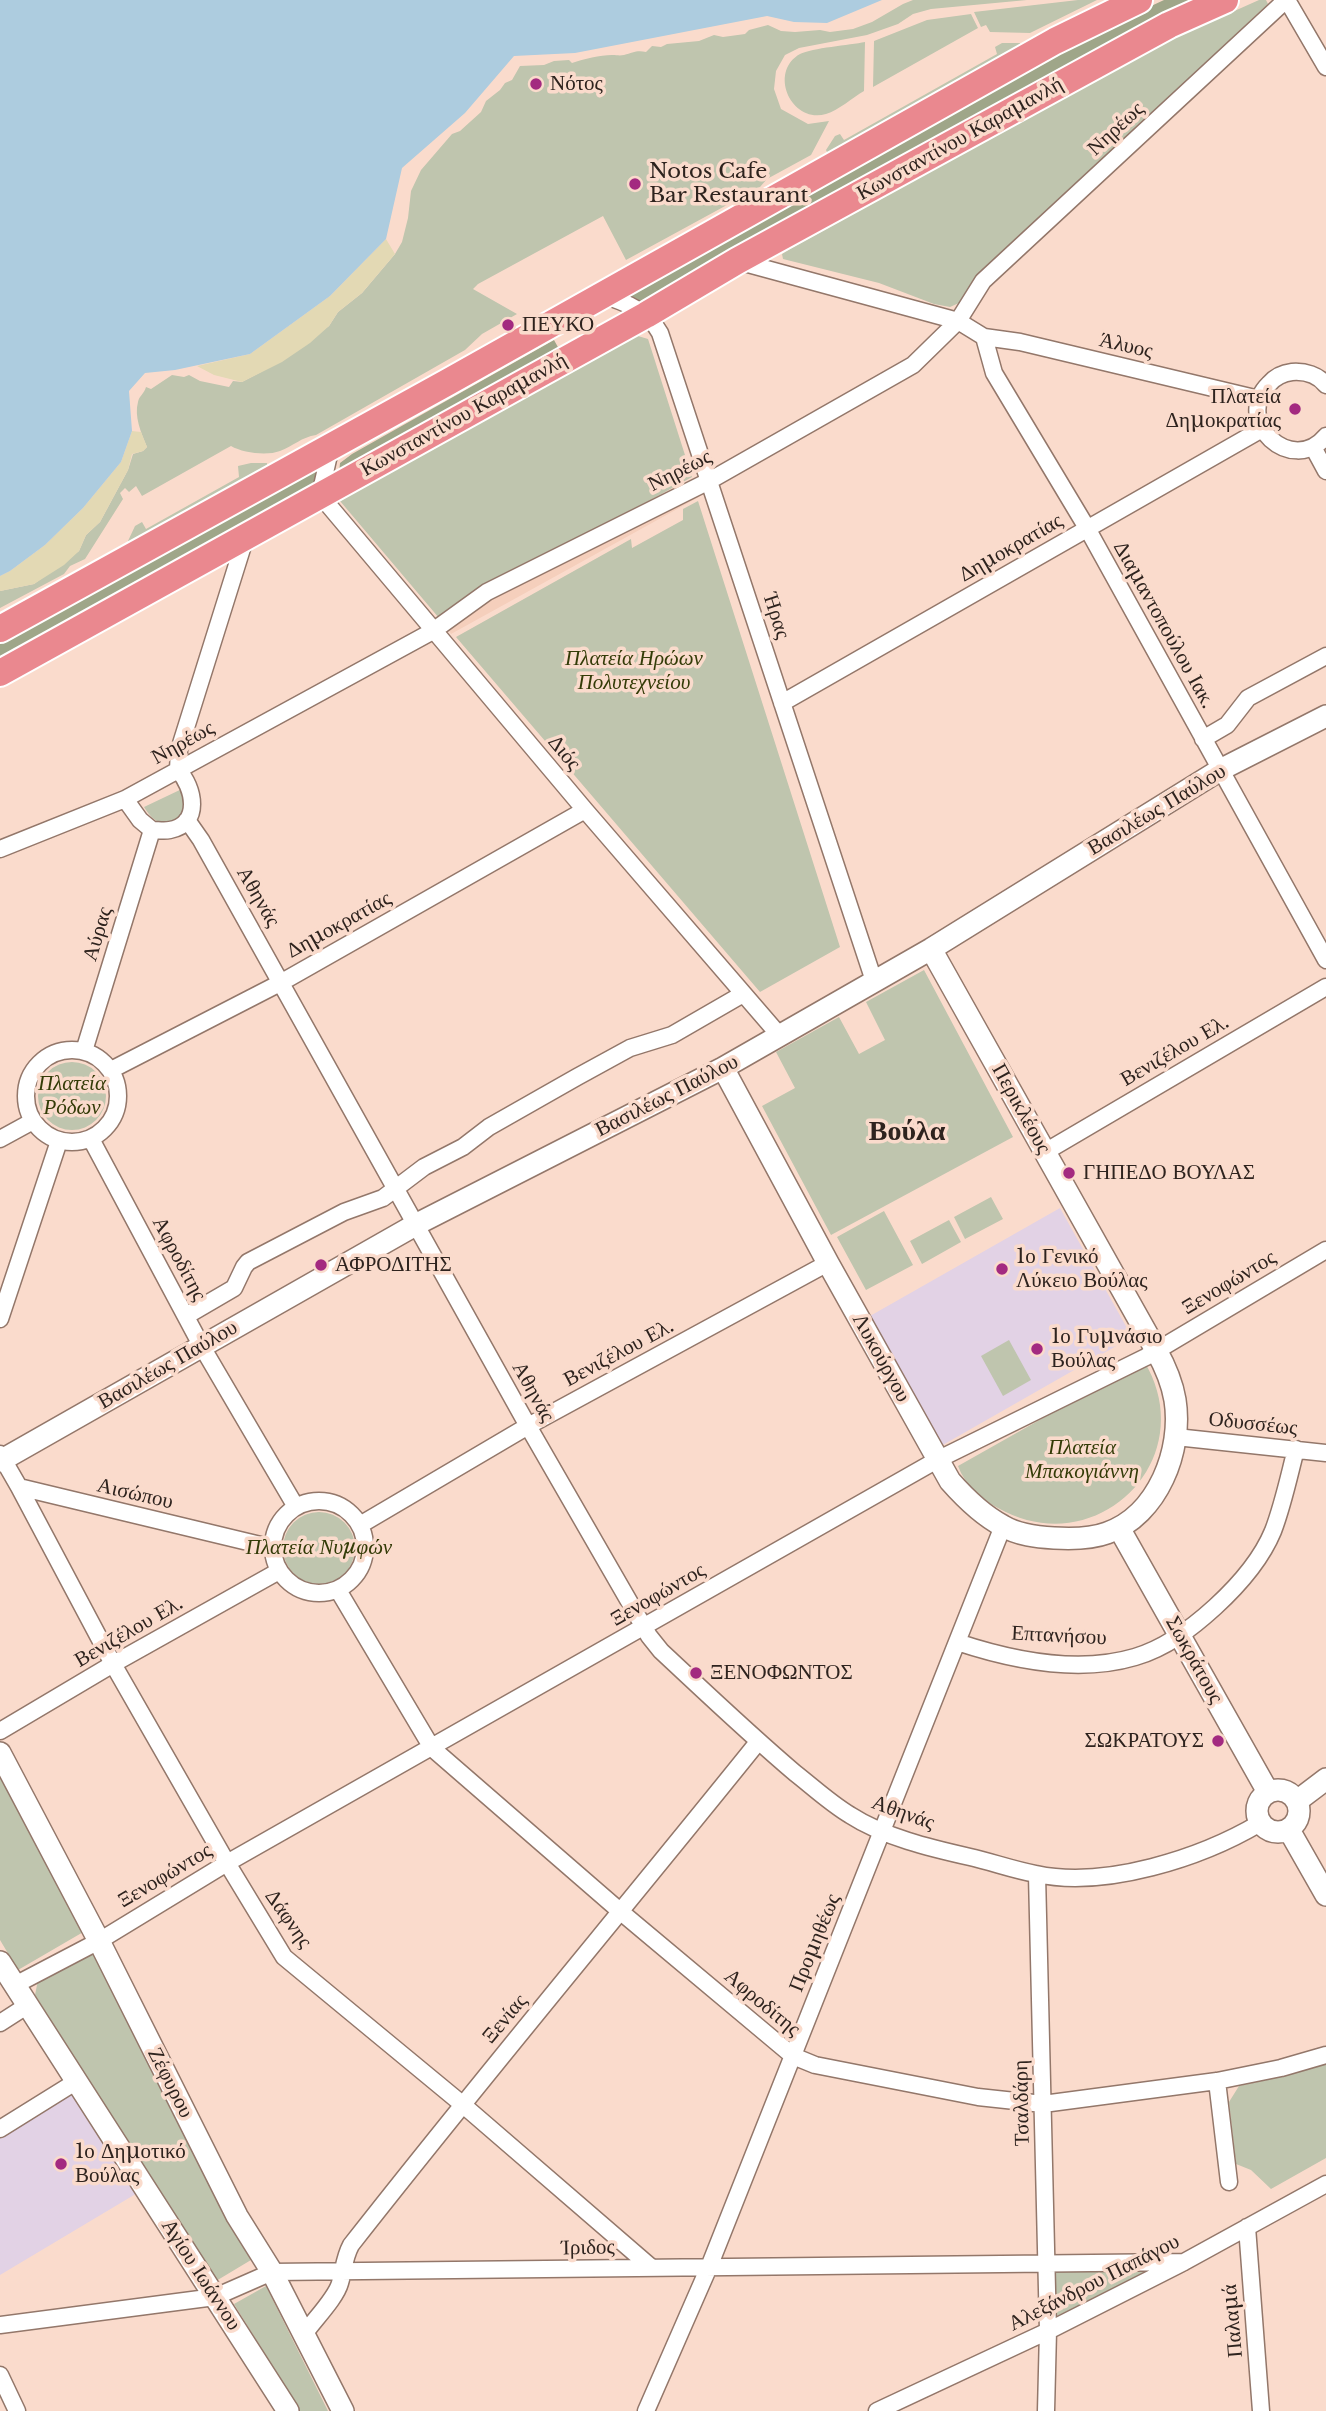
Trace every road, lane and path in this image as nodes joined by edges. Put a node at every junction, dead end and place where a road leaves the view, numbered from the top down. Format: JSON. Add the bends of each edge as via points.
{"nodes":[{"id":1,"x":1139,"y":0,"type":"edge"},
{"id":2,"x":1225,"y":0,"type":"edge"},
{"id":3,"x":1287,"y":0,"type":"edge"},
{"id":4,"x":1326,"y":67,"type":"edge"},
{"id":5,"x":737,"y":261,"type":"junction"},
{"id":6,"x":602,"y":295,"type":"junction"},
{"id":7,"x":646,"y":315,"type":"junction"},
{"id":8,"x":958,"y":321,"type":"junction"},
{"id":9,"x":984,"y":337,"type":"junction"},
{"id":10,"x":1326,"y":385,"type":"edge"},
{"id":11,"x":1259,"y":399,"type":"junction"},
{"id":12,"x":1262,"y":429,"type":"junction"},
{"id":13,"x":1326,"y":436,"type":"edge"},
{"id":14,"x":331,"y":446,"type":"junction"},
{"id":15,"x":1313,"y":447,"type":"junction"},
{"id":16,"x":1326,"y":471,"type":"edge"},
{"id":17,"x":709,"y":481,"type":"junction"},
{"id":18,"x":320,"y":495,"type":"junction"},
{"id":19,"x":1087,"y":528,"type":"junction"},
{"id":20,"x":246,"y":536,"type":"junction"},
{"id":21,"x":0,"y":629,"type":"edge"},
{"id":22,"x":433,"y":631,"type":"junction"},
{"id":23,"x":1326,"y":656,"type":"edge"},
{"id":24,"x":0,"y":673,"type":"edge"},
{"id":25,"x":782,"y":703,"type":"junction"},
{"id":26,"x":1326,"y":716,"type":"edge"},
{"id":27,"x":1203,"y":739,"type":"junction"},
{"id":28,"x":178,"y":769,"type":"junction"},
{"id":29,"x":1220,"y":771,"type":"junction"},
{"id":30,"x":125,"y":799,"type":"junction"},
{"id":31,"x":585,"y":810,"type":"junction"},
{"id":32,"x":187,"y":820,"type":"junction"},
{"id":33,"x":152,"y":830,"type":"junction"},
{"id":34,"x":0,"y":849,"type":"edge"},
{"id":35,"x":931,"y":949,"type":"junction"},
{"id":36,"x":1326,"y":960,"type":"edge"},
{"id":37,"x":874,"y":981,"type":"junction"},
{"id":38,"x":282,"y":982,"type":"junction"},
{"id":39,"x":1326,"y":987,"type":"edge"},
{"id":40,"x":743,"y":994,"type":"junction"},
{"id":41,"x":780,"y":1035,"type":"junction"},
{"id":42,"x":84,"y":1051,"type":"junction"},
{"id":43,"x":723,"y":1068,"type":"junction"},
{"id":44,"x":111,"y":1070,"type":"junction"},
{"id":45,"x":33,"y":1121,"type":"junction"},
{"id":46,"x":0,"y":1139,"type":"edge"},
{"id":47,"x":91,"y":1139,"type":"junction"},
{"id":48,"x":59,"y":1141,"type":"junction"},
{"id":49,"x":1045,"y":1152,"type":"junction"},
{"id":50,"x":397,"y":1189,"type":"junction"},
{"id":51,"x":417,"y":1224,"type":"junction"},
{"id":52,"x":1326,"y":1250,"type":"edge"},
{"id":53,"x":828,"y":1263,"type":"junction"},
{"id":54,"x":186,"y":1316,"type":"junction"},
{"id":55,"x":0,"y":1319,"type":"edge"},
{"id":56,"x":201,"y":1345,"type":"junction"},
{"id":57,"x":1156,"y":1350,"type":"junction"},
{"id":58,"x":528,"y":1426,"type":"junction"},
{"id":59,"x":1176,"y":1437,"type":"junction"},
{"id":60,"x":1296,"y":1449,"type":"junction"},
{"id":61,"x":1326,"y":1452,"type":"edge"},
{"id":62,"x":1,"y":1458,"type":"edge"},
{"id":63,"x":937,"y":1460,"type":"junction"},
{"id":64,"x":19,"y":1488,"type":"junction"},
{"id":65,"x":296,"y":1507,"type":"junction"},
{"id":66,"x":360,"y":1525,"type":"junction"},
{"id":67,"x":1003,"y":1526,"type":"junction"},
{"id":68,"x":1119,"y":1528,"type":"junction"},
{"id":69,"x":273,"y":1548,"type":"junction"},
{"id":70,"x":279,"y":1572,"type":"junction"},
{"id":71,"x":338,"y":1590,"type":"junction"},
{"id":72,"x":645,"y":1627,"type":"junction"},
{"id":73,"x":1180,"y":1635,"type":"junction"},
{"id":74,"x":957,"y":1642,"type":"junction"},
{"id":75,"x":113,"y":1664,"type":"junction"},
{"id":76,"x":0,"y":1731,"type":"edge"},
{"id":77,"x":758,"y":1742,"type":"junction"},
{"id":78,"x":432,"y":1748,"type":"junction"},
{"id":79,"x":0,"y":1753,"type":"edge"},
{"id":80,"x":1326,"y":1779,"type":"edge"},
{"id":81,"x":1268,"y":1792,"type":"junction"},
{"id":82,"x":1297,"y":1801,"type":"junction"},
{"id":83,"x":1260,"y":1823,"type":"junction"},
{"id":84,"x":1289,"y":1830,"type":"junction"},
{"id":85,"x":882,"y":1831,"type":"junction"},
{"id":86,"x":227,"y":1863,"type":"junction"},
{"id":87,"x":1037,"y":1875,"type":"junction"},
{"id":88,"x":1326,"y":1895,"type":"edge"},
{"id":89,"x":621,"y":1912,"type":"junction"},
{"id":90,"x":99,"y":1941,"type":"junction"},
{"id":91,"x":0,"y":1962,"type":"edge"},
{"id":92,"x":15,"y":1985,"type":"junction"},
{"id":93,"x":28,"y":2005,"type":"junction"},
{"id":94,"x":0,"y":2023,"type":"edge"},
{"id":95,"x":1326,"y":2055,"type":"edge"},
{"id":96,"x":793,"y":2056,"type":"junction"},
{"id":97,"x":77,"y":2081,"type":"junction"},
{"id":98,"x":1217,"y":2081,"type":"junction"},
{"id":99,"x":462,"y":2104,"type":"junction"},
{"id":100,"x":1043,"y":2104,"type":"junction"},
{"id":101,"x":0,"y":2129,"type":"edge"},
{"id":102,"x":1229,"y":2182,"type":"dead end"},
{"id":103,"x":1326,"y":2184,"type":"edge"},
{"id":104,"x":1247,"y":2227,"type":"junction"},
{"id":105,"x":1184,"y":2262,"type":"junction"},
{"id":106,"x":1047,"y":2263,"type":"junction"},
{"id":107,"x":709,"y":2267,"type":"junction"},
{"id":108,"x":652,"y":2268,"type":"junction"},
{"id":109,"x":272,"y":2272,"type":"junction"},
{"id":110,"x":341,"y":2272,"type":"junction"},
{"id":111,"x":215,"y":2297,"type":"junction"},
{"id":112,"x":0,"y":2325,"type":"edge"},
{"id":113,"x":1048,"y":2330,"type":"junction"},
{"id":114,"x":304,"y":2333,"type":"junction"},
{"id":115,"x":0,"y":2375,"type":"edge"},
{"id":116,"x":17,"y":2411,"type":"edge"},
{"id":117,"x":288,"y":2411,"type":"edge"},
{"id":118,"x":343,"y":2411,"type":"edge"},
{"id":119,"x":646,"y":2411,"type":"edge"},
{"id":120,"x":877,"y":2411,"type":"edge"},
{"id":121,"x":1046,"y":2411,"type":"edge"},
{"id":122,"x":1261,"y":2411,"type":"edge"}],
"edges":[{"from":1,"to":6,"type":"highway","name":"Κωνσταντίνου Καραμανλή","via":[[1055,41]]},
{"from":2,"to":5,"type":"highway","name":"Κωνσταντίνου Καραμανλή","via":[[1169,25]]},
{"from":3,"to":4,"type":"street"},
{"from":3,"to":8,"type":"street","name":"Νηρέως","via":[[984,281]]},
{"from":5,"to":7,"type":"highway","name":"Κωνσταντίνου Καραμανλή"},
{"from":5,"to":8,"type":"street"},
{"from":6,"to":7,"type":"street"},
{"from":6,"to":14,"type":"highway","name":"Κωνσταντίνου Καραμανλή"},
{"from":7,"to":17,"type":"street","name":"Ήρας","via":[[660,333]]},
{"from":7,"to":18,"type":"highway","name":"Κωνσταντίνου Καραμανλή"},
{"from":8,"to":9,"type":"street"},
{"from":8,"to":17,"type":"street","name":"Νηρέως","via":[[913,365]]},
{"from":9,"to":11,"type":"street","name":"Άλυος"},
{"from":9,"to":19,"type":"street","name":"Διαμαντοπούλου Ιακ.","via":[[994,373]]},
{"from":10,"to":11,"type":"street","via":[[1312,374],[1286,373],[1274,378]]},
{"from":11,"to":12,"type":"street"},
{"from":12,"to":15,"type":"street","via":[[1278,446],[1290,450]]},
{"from":12,"to":19,"type":"street","name":"Δημοκρατίας"},
{"from":13,"to":15,"type":"street"},
{"from":14,"to":18,"type":"street"},
{"from":14,"to":21,"type":"highway","name":"Κωνσταντίνου Καραμανλή"},
{"from":15,"to":16,"type":"street"},
{"from":17,"to":22,"type":"street","name":"Νηρέως","via":[[487,592]]},
{"from":17,"to":25,"type":"street","name":"Ήρας"},
{"from":18,"to":20,"type":"highway","name":"Κωνσταντίνου Καραμανλή"},
{"from":18,"to":22,"type":"street","name":"Διός"},
{"from":19,"to":25,"type":"street","name":"Δημοκρατίας"},
{"from":19,"to":27,"type":"street","name":"Διαμαντοπούλου Ιακ."},
{"from":20,"to":24,"type":"highway","name":"Κωνσταντίνου Καραμανλή"},
{"from":20,"to":28,"type":"street","via":[[179,750]]},
{"from":22,"to":28,"type":"street","name":"Νηρέως"},
{"from":22,"to":31,"type":"street","name":"Διός"},
{"from":23,"to":27,"type":"street","via":[[1248,698],[1227,725]]},
{"from":25,"to":37,"type":"street","name":"Ήρας"},
{"from":26,"to":29,"type":"street","name":"Βασιλέως Παύλου"},
{"from":27,"to":29,"type":"street","name":"Διαμαντοπούλου Ιακ."},
{"from":28,"to":30,"type":"street","name":"Νηρέως"},
{"from":28,"to":32,"type":"street","via":[[187,779],[193,801]]},
{"from":29,"to":35,"type":"street","name":"Βασιλέως Παύλου"},
{"from":29,"to":36,"type":"street","name":"Διαμαντοπούλου Ιακ."},
{"from":30,"to":33,"type":"street"},
{"from":30,"to":34,"type":"street","name":"Νηρέως"},
{"from":31,"to":38,"type":"street","name":"Δημοκρατίας"},
{"from":31,"to":40,"type":"street","name":"Διός"},
{"from":32,"to":33,"type":"street","via":[[170,830]]},
{"from":32,"to":38,"type":"street","name":"Αθηνάς"},
{"from":33,"to":42,"type":"street","name":"Αύρας"},
{"from":35,"to":37,"type":"street","name":"Βασιλέως Παύλου"},
{"from":35,"to":49,"type":"street","name":"Περικλέους"},
{"from":37,"to":41,"type":"street","name":"Βασιλέως Παύλου"},
{"from":38,"to":44,"type":"street","name":"Δημοκρατίας"},
{"from":38,"to":50,"type":"street","name":"Αθηνάς"},
{"from":39,"to":49,"type":"street","name":"Βενιζέλου Ελ."},
{"from":40,"to":41,"type":"street","name":"Διός"},
{"from":40,"to":50,"type":"street","via":[[672,1035],[630,1048],[577,1077],[424,1167]]},
{"from":41,"to":43,"type":"street","name":"Βασιλέως Παύλου"},
{"from":42,"to":44,"type":"street"},
{"from":42,"to":45,"type":"street","via":[[57,1052],[35,1068],[26,1093]]},
{"from":43,"to":51,"type":"street","name":"Βασιλέως Παύλου"},
{"from":43,"to":53,"type":"street","name":"Λυκούργου"},
{"from":44,"to":47,"type":"street","via":[[118,1085],[116,1114]]},
{"from":45,"to":46,"type":"street"},
{"from":45,"to":48,"type":"street"},
{"from":47,"to":48,"type":"street"},
{"from":47,"to":54,"type":"street","name":"Αφροδίτης"},
{"from":48,"to":55,"type":"street"},
{"from":49,"to":57,"type":"street","name":"Περικλέους"},
{"from":50,"to":51,"type":"street","name":"Αθηνάς"},
{"from":50,"to":54,"type":"street","via":[[248,1262],[234,1289]]},
{"from":51,"to":56,"type":"street","name":"Βασιλέως Παύλου"},
{"from":51,"to":58,"type":"street","name":"Αθηνάς"},
{"from":52,"to":57,"type":"street","name":"Ξενοφώντος"},
{"from":53,"to":58,"type":"street","name":"Βενιζέλου Ελ."},
{"from":53,"to":63,"type":"street","name":"Λυκούργου"},
{"from":54,"to":56,"type":"street","name":"Αφροδίτης"},
{"from":56,"to":62,"type":"street","name":"Βασιλέως Παύλου"},
{"from":56,"to":65,"type":"street","name":"Αφροδίτης"},
{"from":57,"to":59,"type":"street","name":"Περικλέους","via":[[1171,1382]]},
{"from":57,"to":63,"type":"street","name":"Ξενοφώντος"},
{"from":58,"to":66,"type":"street","name":"Βενιζέλου Ελ."},
{"from":58,"to":72,"type":"street","name":"Αθηνάς"},
{"from":59,"to":60,"type":"street","name":"Οδυσσέως"},
{"from":59,"to":68,"type":"street","name":"Περικλέους","via":[[1161,1482],[1139,1512]]},
{"from":60,"to":61,"type":"street","name":"Οδυσσέως"},
{"from":60,"to":73,"type":"street","name":"Επτανήσου","via":[[1273,1532],[1250,1570]]},
{"from":62,"to":64,"type":"street"},
{"from":63,"to":67,"type":"street","name":"Λυκούργου","via":[[964,1497]]},
{"from":63,"to":72,"type":"street","name":"Ξενοφώντος"},
{"from":64,"to":69,"type":"street","name":"Αισώπου"},
{"from":64,"to":75,"type":"street","name":"Δάφνης"},
{"from":65,"to":66,"type":"street","via":[[309,1502],[337,1504]]},
{"from":65,"to":69,"type":"street","via":[[279,1525]]},
{"from":66,"to":71,"type":"street","via":[[365,1539],[361,1567]]},
{"from":67,"to":68,"type":"street","name":"Λυκούργου","via":[[1064,1539]]},
{"from":67,"to":74,"type":"street","name":"Προμηθέως"},
{"from":68,"to":73,"type":"street","name":"Σωκράτους"},
{"from":69,"to":70,"type":"street"},
{"from":70,"to":71,"type":"street","via":[[305,1592]]},
{"from":70,"to":75,"type":"street","name":"Βενιζέλου Ελ."},
{"from":71,"to":78,"type":"street","name":"Αφροδίτης"},
{"from":72,"to":77,"type":"street","name":"Αθηνάς","via":[[661,1651]]},
{"from":72,"to":78,"type":"street","name":"Ξενοφώντος"},
{"from":73,"to":74,"type":"street","name":"Επτανήσου","via":[[1134,1657],[1095,1664],[1016,1658]]},
{"from":73,"to":81,"type":"street","name":"Σωκράτους"},
{"from":74,"to":85,"type":"street","name":"Προμηθέως"},
{"from":75,"to":76,"type":"street","name":"Βενιζέλου Ελ."},
{"from":75,"to":86,"type":"street","name":"Δάφνης"},
{"from":77,"to":85,"type":"street","name":"Αθηνάς","via":[[830,1802]]},
{"from":77,"to":89,"type":"street","name":"Ξενίας"},
{"from":78,"to":86,"type":"street","name":"Ξενοφώντος"},
{"from":78,"to":89,"type":"street","name":"Αφροδίτης"},
{"from":79,"to":90,"type":"street","name":"Ζέφυρου"},
{"from":80,"to":82,"type":"street"},
{"from":81,"to":82,"type":"street","via":[[1288,1792]]},
{"from":81,"to":83,"type":"street","via":[[1258,1806]]},
{"from":82,"to":84,"type":"street","via":[[1300,1814]]},
{"from":83,"to":84,"type":"street","via":[[1273,1833]]},
{"from":83,"to":87,"type":"street","name":"Αθηνάς","via":[[1222,1844],[1162,1864],[1096,1876]]},
{"from":84,"to":88,"type":"street"},
{"from":85,"to":87,"type":"street","name":"Αθηνάς"},
{"from":85,"to":96,"type":"street","name":"Προμηθέως"},
{"from":86,"to":90,"type":"street","name":"Ξενοφώντος"},
{"from":86,"to":99,"type":"street","name":"Δάφνης","via":[[284,1957]]},
{"from":87,"to":100,"type":"street","name":"Τσαλδάρη"},
{"from":89,"to":96,"type":"street","name":"Αφροδίτης"},
{"from":89,"to":99,"type":"street","name":"Ξενίας"},
{"from":90,"to":92,"type":"street","name":"Ξενοφώντος"},
{"from":90,"to":109,"type":"street","name":"Ζέφυρου","via":[[237,2216]]},
{"from":91,"to":92,"type":"street","name":"Αγίου Ιωάννου"},
{"from":92,"to":93,"type":"street","name":"Αγίου Ιωάννου"},
{"from":93,"to":94,"type":"street"},
{"from":93,"to":97,"type":"street","name":"Αγίου Ιωάννου"},
{"from":95,"to":98,"type":"street","name":"Αφροδίτης"},
{"from":96,"to":100,"type":"street","name":"Αφροδίτης","via":[[816,2066],[978,2097]]},
{"from":96,"to":107,"type":"street","name":"Προμηθέως"},
{"from":97,"to":101,"type":"street"},
{"from":97,"to":111,"type":"street","name":"Αγίου Ιωάννου"},
{"from":98,"to":100,"type":"street","name":"Αφροδίτης"},
{"from":98,"to":102,"type":"street"},
{"from":99,"to":108,"type":"street","name":"Δάφνης"},
{"from":99,"to":110,"type":"street","name":"Ξενίας","via":[[351,2245]]},
{"from":100,"to":106,"type":"street","name":"Τσαλδάρη"},
{"from":103,"to":104,"type":"street","name":"Αλεξάνδρου Παπάγου"},
{"from":104,"to":105,"type":"street","name":"Αλεξάνδρου Παπάγου"},
{"from":104,"to":122,"type":"street","name":"Παλαμά"},
{"from":105,"to":106,"type":"street","name":"Ίριδος"},
{"from":105,"to":113,"type":"street","name":"Αλεξάνδρου Παπάγου"},
{"from":106,"to":107,"type":"street","name":"Ίριδος"},
{"from":106,"to":113,"type":"street","name":"Τσαλδάρη"},
{"from":107,"to":108,"type":"street","name":"Ίριδος"},
{"from":107,"to":119,"type":"street","name":"Προμηθέως"},
{"from":108,"to":110,"type":"street","name":"Ίριδος"},
{"from":109,"to":110,"type":"street","name":"Ίριδος"},
{"from":109,"to":111,"type":"street","name":"Ίριδος"},
{"from":109,"to":114,"type":"street","name":"Ζέφυρου"},
{"from":110,"to":114,"type":"street","name":"Ξενίας","via":[[336,2291]]},
{"from":111,"to":112,"type":"street","name":"Ίριδος"},
{"from":111,"to":117,"type":"street","name":"Αγίου Ιωάννου"},
{"from":113,"to":120,"type":"street","name":"Αλεξάνδρου Παπάγου"},
{"from":113,"to":121,"type":"street","name":"Τσαλδάρη"},
{"from":114,"to":118,"type":"street","name":"Ζέφυρου"},
{"from":115,"to":116,"type":"street"}]}
